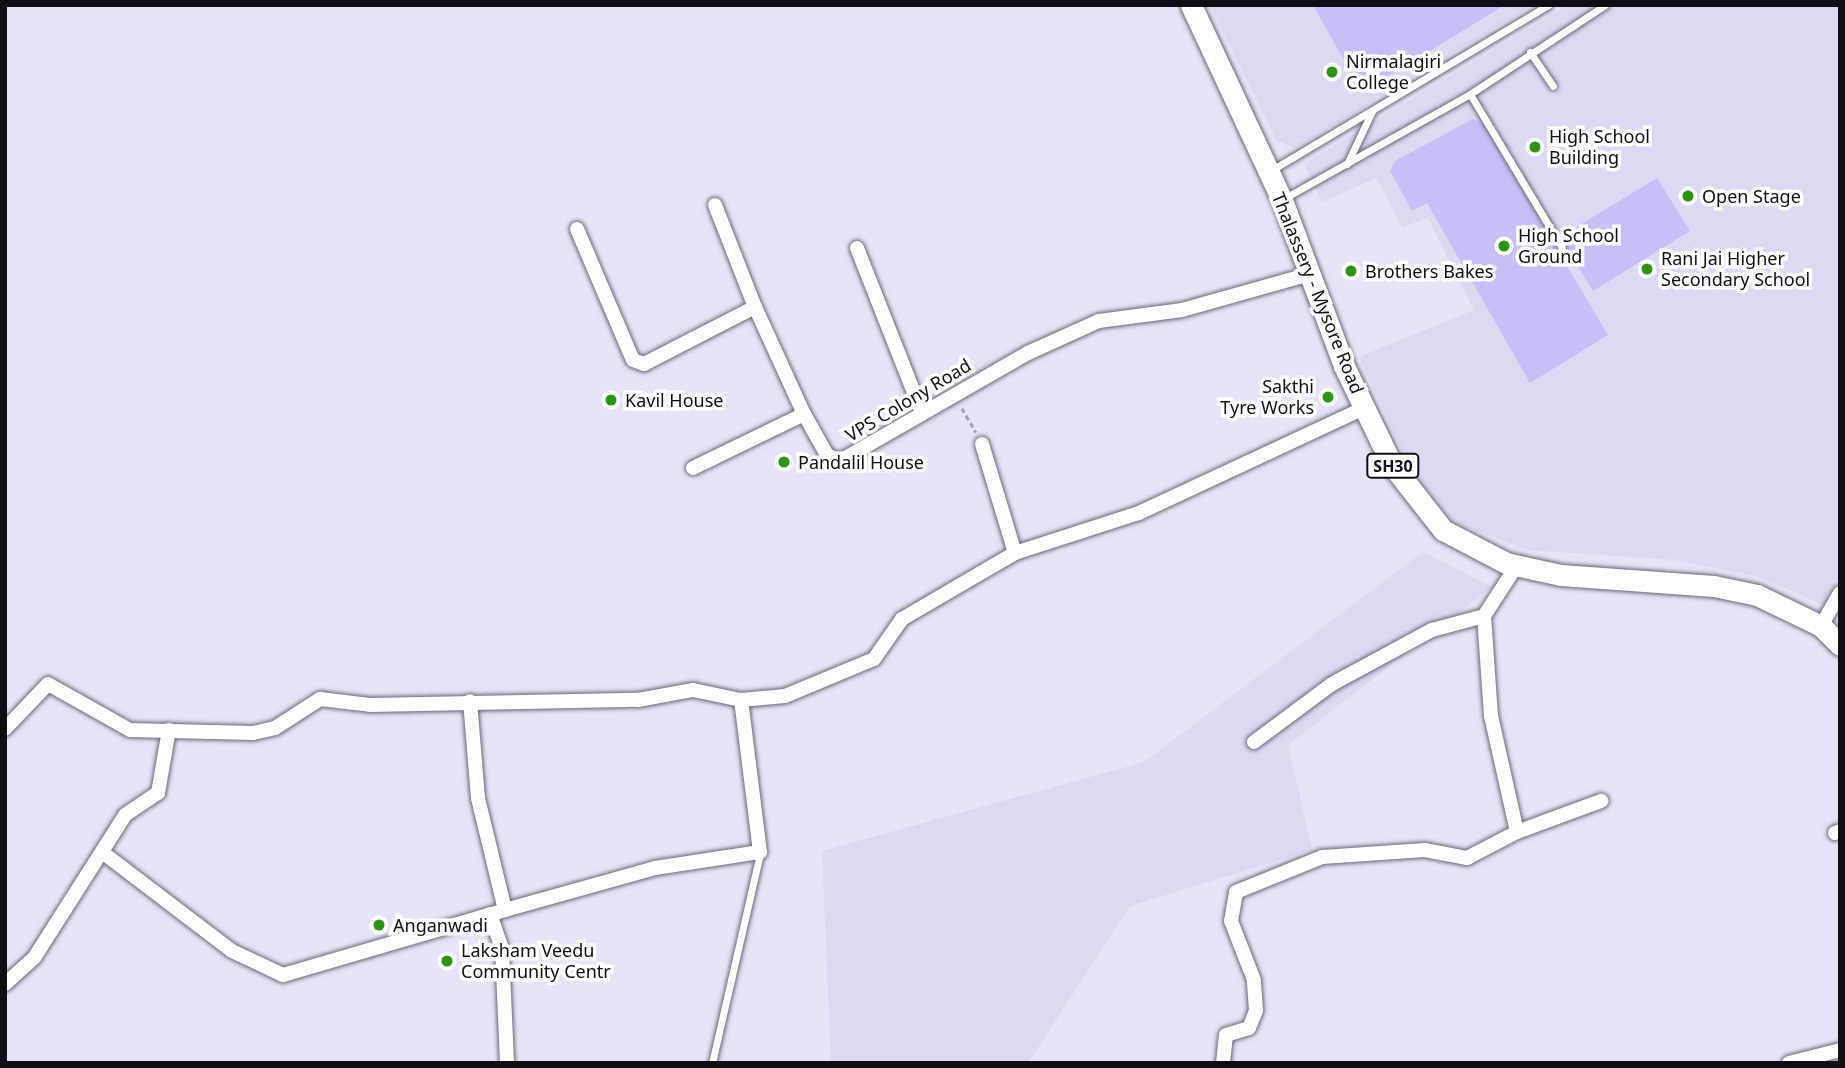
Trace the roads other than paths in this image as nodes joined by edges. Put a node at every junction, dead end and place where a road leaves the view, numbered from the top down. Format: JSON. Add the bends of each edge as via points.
{"nodes":[{"id":1,"x":1191,"y":5,"type":"edge"},
{"id":2,"x":1548,"y":5,"type":"edge"},
{"id":3,"x":1605,"y":5,"type":"edge"},
{"id":4,"x":1530,"y":52,"type":"junction"},
{"id":5,"x":1553,"y":86,"type":"dead end"},
{"id":6,"x":1470,"y":93,"type":"junction"},
{"id":7,"x":1372,"y":111,"type":"junction"},
{"id":8,"x":1347,"y":165,"type":"junction"},
{"id":9,"x":1270,"y":172,"type":"junction"},
{"id":10,"x":1282,"y":200,"type":"junction"},
{"id":11,"x":715,"y":205,"type":"dead end"},
{"id":12,"x":577,"y":229,"type":"dead end"},
{"id":13,"x":857,"y":248,"type":"dead end"},
{"id":14,"x":1562,"y":248,"type":"dead end"},
{"id":15,"x":1310,"y":274,"type":"junction"},
{"id":16,"x":754,"y":307,"type":"junction"},
{"id":17,"x":1364,"y":408,"type":"junction"},
{"id":18,"x":922,"y":413,"type":"junction"},
{"id":19,"x":804,"y":414,"type":"junction"},
{"id":20,"x":982,"y":444,"type":"road end"},
{"id":21,"x":693,"y":468,"type":"dead end"},
{"id":22,"x":1015,"y":553,"type":"junction"},
{"id":23,"x":1517,"y":565,"type":"junction"},
{"id":24,"x":1840,"y":593,"type":"edge"},
{"id":25,"x":1484,"y":617,"type":"junction"},
{"id":26,"x":1821,"y":626,"type":"junction"},
{"id":27,"x":1840,"y":645,"type":"edge"},
{"id":28,"x":741,"y":700,"type":"junction"},
{"id":29,"x":470,"y":701,"type":"junction"},
{"id":30,"x":5,"y":729,"type":"edge"},
{"id":31,"x":169,"y":730,"type":"junction"},
{"id":32,"x":1254,"y":742,"type":"dead end"},
{"id":33,"x":1601,"y":801,"type":"dead end"},
{"id":34,"x":1517,"y":832,"type":"junction"},
{"id":35,"x":102,"y":852,"type":"junction"},
{"id":36,"x":760,"y":852,"type":"junction"},
{"id":37,"x":505,"y":910,"type":"junction"},
{"id":38,"x":490,"y":914,"type":"junction"},
{"id":39,"x":5,"y":984,"type":"edge"},
{"id":40,"x":1840,"y":1050,"type":"edge"},
{"id":41,"x":507,"y":1063,"type":"edge"},
{"id":42,"x":712,"y":1063,"type":"edge"},
{"id":43,"x":1223,"y":1063,"type":"edge"},
{"id":44,"x":1789,"y":1063,"type":"edge"}],
"edges":[{"from":1,"to":9,"type":"main road","name":"Thalassery - Mysore Road","number":"SH30"},
{"from":2,"to":7,"type":"lane"},
{"from":3,"to":4,"type":"lane"},
{"from":4,"to":5,"type":"lane"},
{"from":4,"to":6,"type":"lane"},
{"from":6,"to":8,"type":"lane"},
{"from":6,"to":14,"type":"lane"},
{"from":7,"to":8,"type":"lane"},
{"from":7,"to":9,"type":"lane"},
{"from":8,"to":10,"type":"lane"},
{"from":9,"to":10,"type":"main road","name":"Thalassery - Mysore Road","number":"SH30"},
{"from":10,"to":15,"type":"main road","name":"Thalassery - Mysore Road","number":"SH30"},
{"from":11,"to":16,"type":"street","name":"VPS Colony Road"},
{"from":12,"to":16,"type":"street","via":[[633,360],[645,364]]},
{"from":13,"to":18,"type":"street"},
{"from":15,"to":17,"type":"main road","name":"Thalassery - Mysore Road","number":"SH30"},
{"from":15,"to":18,"type":"street","name":"VPS Colony Road","via":[[1181,310],[1099,321]]},
{"from":16,"to":19,"type":"street","name":"VPS Colony Road"},
{"from":17,"to":22,"type":"street","via":[[1139,513]]},
{"from":17,"to":23,"type":"main road","name":"Thalassery - Mysore Road","number":"SH30","via":[[1413,499],[1443,530]]},
{"from":18,"to":19,"type":"street","name":"VPS Colony Road","via":[[840,461],[827,455]]},
{"from":19,"to":21,"type":"street"},
{"from":20,"to":22,"type":"street"},
{"from":22,"to":28,"type":"street","via":[[902,618],[874,659],[785,696]]},
{"from":23,"to":25,"type":"street"},
{"from":23,"to":26,"type":"main road","name":"Thalassery - Mysore Road","number":"SH30","via":[[1609,580],[1714,586],[1757,595]]},
{"from":24,"to":26,"type":"street"},
{"from":25,"to":32,"type":"street","via":[[1432,630],[1332,684]]},
{"from":25,"to":34,"type":"street","via":[[1490,716]]},
{"from":26,"to":27,"type":"main road","name":"Thalassery - Mysore Road","number":"SH30"},
{"from":28,"to":29,"type":"street","via":[[693,690],[638,700]]},
{"from":28,"to":36,"type":"street"},
{"from":29,"to":31,"type":"street","via":[[370,705],[320,699],[275,728],[253,733]]},
{"from":29,"to":37,"type":"street","via":[[478,798]]},
{"from":30,"to":31,"type":"street","via":[[48,684],[130,730]]},
{"from":31,"to":35,"type":"street","via":[[158,793],[125,815]]},
{"from":33,"to":34,"type":"street"},
{"from":34,"to":43,"type":"street","via":[[1467,858],[1425,850],[1322,857],[1237,892],[1231,921],[1254,980],[1256,1011],[1249,1028],[1226,1035]]},
{"from":35,"to":38,"type":"street","via":[[232,951],[283,975]]},
{"from":35,"to":39,"type":"street","via":[[34,958]]},
{"from":36,"to":37,"type":"street","via":[[655,868]]},
{"from":36,"to":42,"type":"lane"},
{"from":37,"to":38,"type":"street"},
{"from":38,"to":41,"type":"street","via":[[502,948]]},
{"from":40,"to":44,"type":"street"}]}
